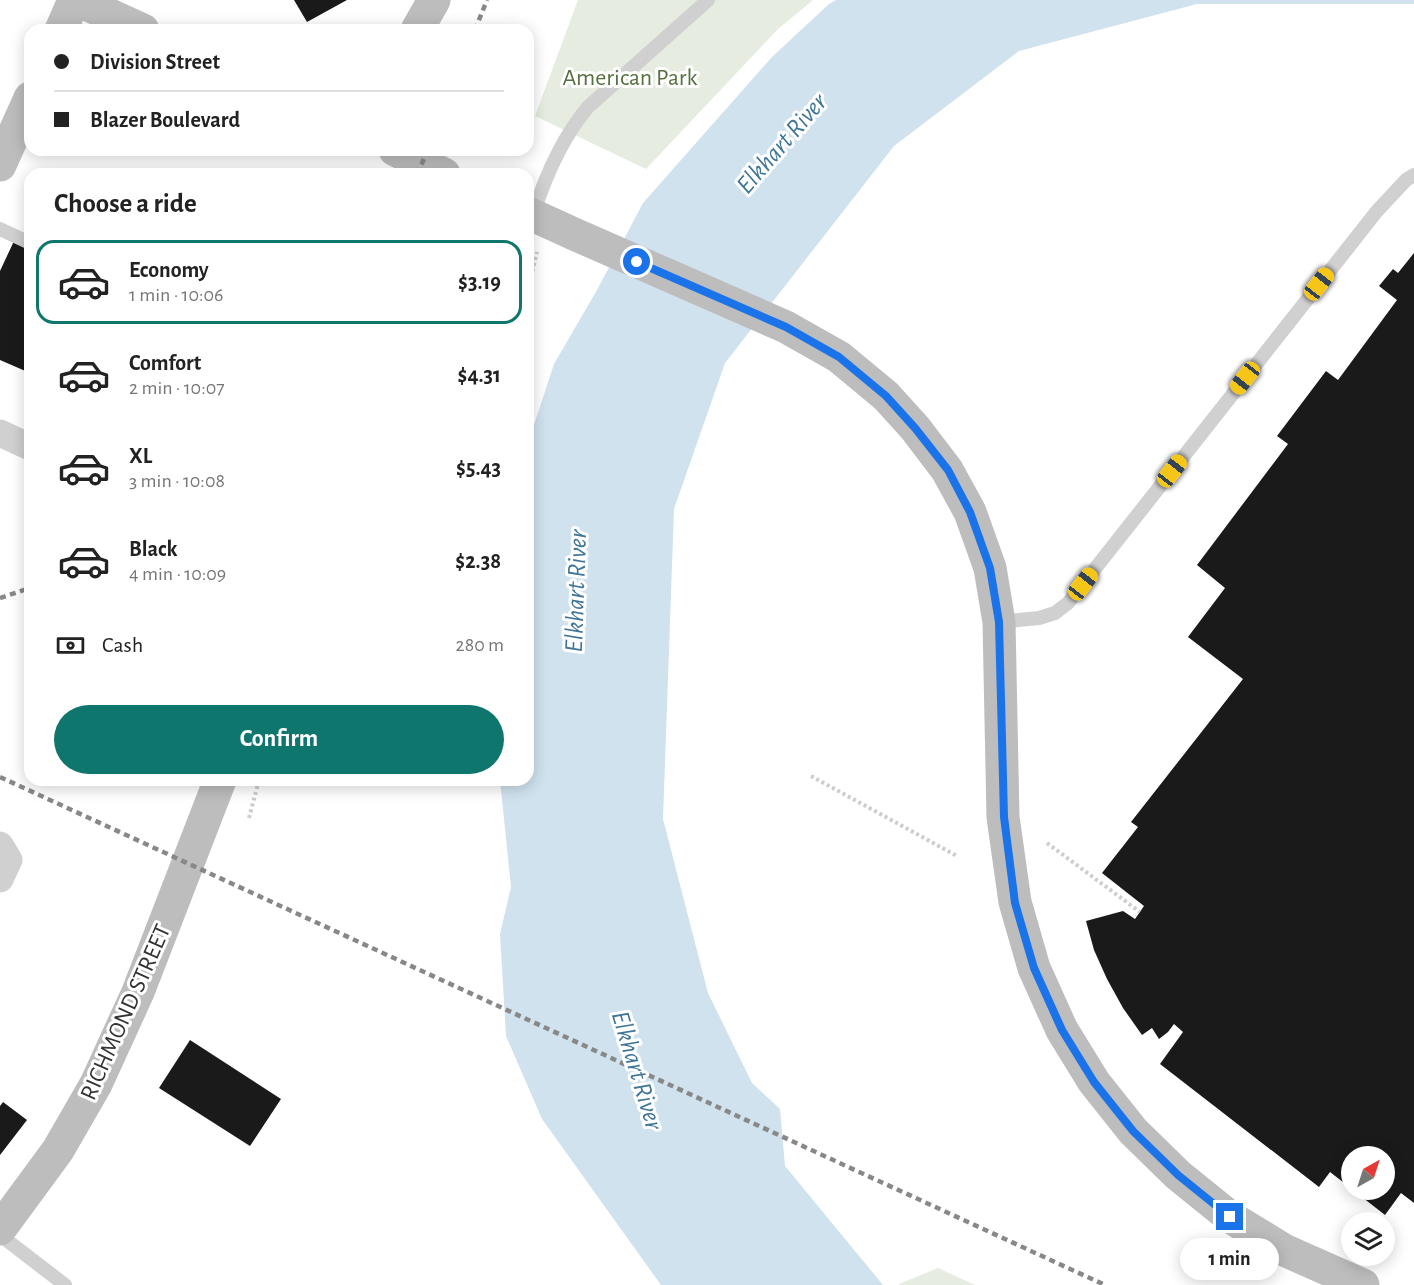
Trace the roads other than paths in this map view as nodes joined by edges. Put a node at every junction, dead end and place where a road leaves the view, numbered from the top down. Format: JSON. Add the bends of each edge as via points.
{"nodes":[{"id":1,"x":76,"y":0,"type":"edge"},
{"id":2,"x":435,"y":0,"type":"edge"},
{"id":3,"x":708,"y":0,"type":"edge"},
{"id":4,"x":63,"y":24,"type":"edge"},
{"id":5,"x":130,"y":24,"type":"edge"},
{"id":6,"x":421,"y":24,"type":"edge"},
{"id":7,"x":433,"y":24,"type":"edge"},
{"id":8,"x":24,"y":111,"type":"edge"},
{"id":9,"x":408,"y":156,"type":"edge"},
{"id":10,"x":0,"y":165,"type":"edge"},
{"id":11,"x":430,"y":166,"type":"edge"},
{"id":12,"x":1414,"y":175,"type":"edge"},
{"id":13,"x":534,"y":205,"type":"edge"},
{"id":14,"x":534,"y":216,"type":"edge"},
{"id":15,"x":0,"y":229,"type":"edge"},
{"id":16,"x":24,"y":240,"type":"edge"},
{"id":17,"x":0,"y":433,"type":"edge"},
{"id":18,"x":24,"y":444,"type":"edge"},
{"id":19,"x":999,"y":622,"type":"junction"},
{"id":20,"x":218,"y":786,"type":"edge"},
{"id":21,"x":0,"y":845,"type":"edge"},
{"id":22,"x":0,"y":879,"type":"edge"},
{"id":23,"x":0,"y":1229,"type":"edge"},
{"id":24,"x":0,"y":1235,"type":"edge"},
{"id":25,"x":65,"y":1285,"type":"edge"},
{"id":26,"x":1363,"y":1285,"type":"edge"}],
"edges":[{"from":1,"to":4,"type":"main road"},
{"from":1,"to":5,"type":"main road"},
{"from":2,"to":6,"type":"main road"},
{"from":2,"to":7,"type":"main road"},
{"from":3,"to":13,"type":"lane","via":[[588,107],[563,142]]},
{"from":8,"to":10,"type":"main road"},
{"from":9,"to":11,"type":"main road"},
{"from":12,"to":19,"type":"lane","via":[[1377,211],[1068,603],[1055,614]]},
{"from":14,"to":19,"type":"main road","via":[[786,327],[839,357],[886,396],[948,470],[970,512],[990,568]]},
{"from":15,"to":16,"type":"lane"},
{"from":17,"to":18,"type":"street"},
{"from":19,"to":26,"type":"main road","via":[[1004,817],[1014,894],[1034,968],[1062,1030],[1094,1082],[1133,1131],[1178,1175],[1230,1217],[1284,1250]]},
{"from":20,"to":23,"type":"main road","name":"RICHMOND STREET","via":[[138,992],[96,1084],[58,1150]]},
{"from":21,"to":22,"type":"street","via":[[9,860]]},
{"from":24,"to":25,"type":"lane"}]}
